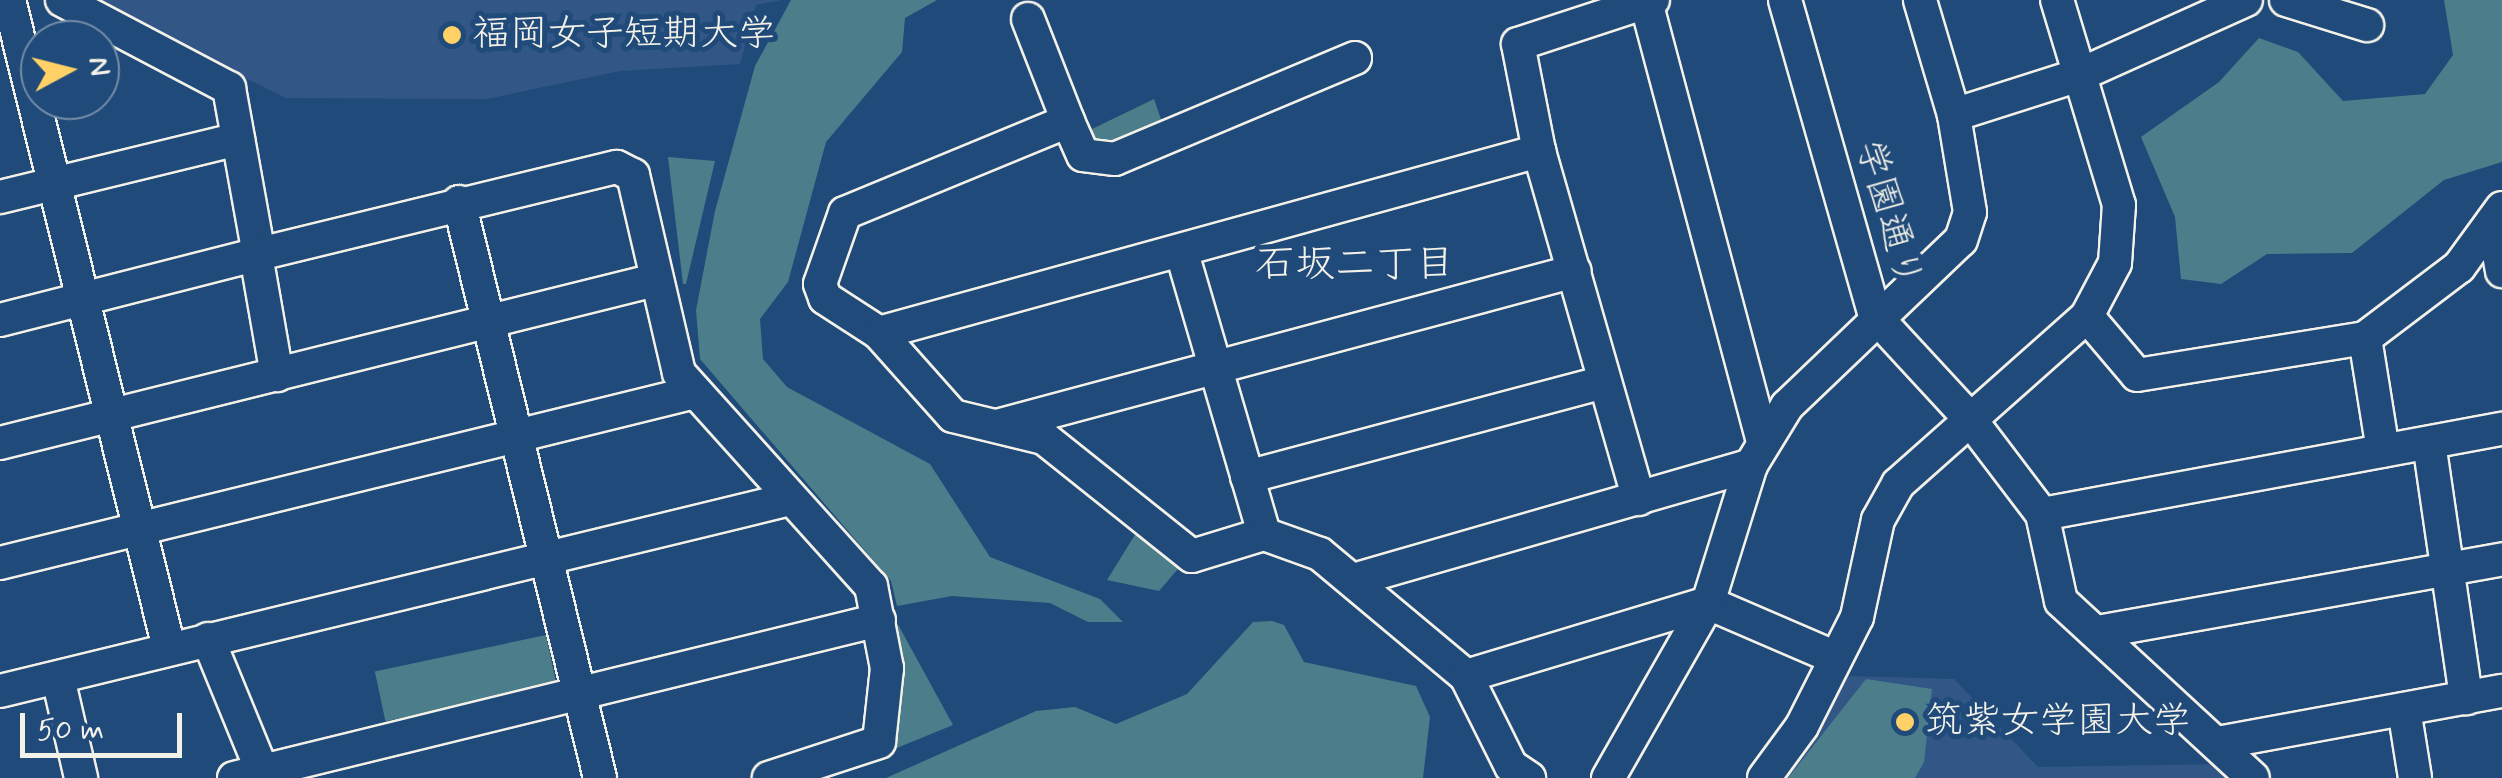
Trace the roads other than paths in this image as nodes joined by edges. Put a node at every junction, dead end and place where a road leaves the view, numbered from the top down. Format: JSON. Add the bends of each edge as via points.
{"nodes":[{"id":1,"x":9,"y":0,"type":"edge"},
{"id":2,"x":62,"y":0,"type":"edge"},
{"id":3,"x":1785,"y":0,"type":"edge"},
{"id":4,"x":1920,"y":0,"type":"edge"},
{"id":5,"x":2057,"y":0,"type":"edge"},
{"id":6,"x":2246,"y":0,"type":"edge"},
{"id":7,"x":2286,"y":0,"type":"edge"},
{"id":8,"x":1649,"y":1,"type":"edge"},
{"id":9,"x":1028,"y":19,"type":"dead end"},
{"id":10,"x":2366,"y":26,"type":"dead end"},
{"id":11,"x":1356,"y":58,"type":"dead end"},
{"id":12,"x":12,"y":67,"type":"edge"},
{"id":13,"x":2078,"y":74,"type":"junction"},
{"id":14,"x":1954,"y":115,"type":"junction"},
{"id":15,"x":1068,"y":121,"type":"junction"},
{"id":16,"x":238,"y":139,"type":"junction"},
{"id":17,"x":1539,"y":151,"type":"junction"},
{"id":18,"x":54,"y":183,"type":"junction"},
{"id":19,"x":0,"y":196,"type":"edge"},
{"id":20,"x":460,"y":202,"type":"junction"},
{"id":21,"x":2498,"y":214,"type":"edge"},
{"id":22,"x":1182,"y":253,"type":"junction"},
{"id":23,"x":257,"y":254,"type":"junction"},
{"id":24,"x":2502,"y":271,"type":"edge"},
{"id":25,"x":1574,"y":272,"type":"junction"},
{"id":26,"x":655,"y":280,"type":"junction"},
{"id":27,"x":83,"y":300,"type":"junction"},
{"id":28,"x":1875,"y":316,"type":"junction"},
{"id":29,"x":2088,"y":316,"type":"junction"},
{"id":30,"x":0,"y":320,"type":"edge"},
{"id":31,"x":488,"y":323,"type":"junction"},
{"id":32,"x":879,"y":333,"type":"junction"},
{"id":33,"x":2365,"y":338,"type":"junction"},
{"id":34,"x":1214,"y":365,"type":"junction"},
{"id":35,"x":277,"y":375,"type":"junction"},
{"id":36,"x":1605,"y":382,"type":"junction"},
{"id":37,"x":695,"y":392,"type":"junction"},
{"id":38,"x":113,"y":415,"type":"junction"},
{"id":39,"x":1969,"y":418,"type":"junction"},
{"id":40,"x":992,"y":428,"type":"junction"},
{"id":41,"x":2502,"y":428,"type":"edge"},
{"id":42,"x":518,"y":437,"type":"junction"},
{"id":43,"x":0,"y":443,"type":"edge"},
{"id":44,"x":2429,"y":443,"type":"junction"},
{"id":45,"x":2383,"y":451,"type":"junction"},
{"id":46,"x":1757,"y":454,"type":"junction"},
{"id":47,"x":1246,"y":477,"type":"junction"},
{"id":48,"x":1639,"y":498,"type":"junction"},
{"id":49,"x":790,"y":499,"type":"junction"},
{"id":50,"x":2042,"y":514,"type":"junction"},
{"id":51,"x":140,"y":528,"type":"junction"},
{"id":52,"x":1264,"y":534,"type":"junction"},
{"id":53,"x":548,"y":556,"type":"junction"},
{"id":54,"x":2502,"y":559,"type":"edge"},
{"id":55,"x":0,"y":563,"type":"edge"},
{"id":56,"x":2447,"y":568,"type":"junction"},
{"id":57,"x":1356,"y":580,"type":"junction"},
{"id":58,"x":1708,"y":603,"type":"junction"},
{"id":59,"x":879,"y":620,"type":"junction"},
{"id":60,"x":2098,"y":632,"type":"junction"},
{"id":61,"x":208,"y":639,"type":"junction"},
{"id":62,"x":169,"y":648,"type":"junction"},
{"id":63,"x":1836,"y":658,"type":"junction"},
{"id":64,"x":1466,"y":676,"type":"junction"},
{"id":65,"x":58,"y":678,"type":"junction"},
{"id":66,"x":0,"y":691,"type":"edge"},
{"id":67,"x":2502,"y":692,"type":"edge"},
{"id":68,"x":579,"y":695,"type":"junction"},
{"id":69,"x":2466,"y":698,"type":"junction"},
{"id":70,"x":2404,"y":709,"type":"junction"},
{"id":71,"x":2223,"y":742,"type":"junction"},
{"id":72,"x":253,"y":776,"type":"edge"},
{"id":73,"x":81,"y":778,"type":"edge"},
{"id":74,"x":600,"y":778,"type":"edge"},
{"id":75,"x":769,"y":778,"type":"edge"},
{"id":76,"x":1529,"y":778,"type":"edge"},
{"id":77,"x":1608,"y":778,"type":"edge"},
{"id":78,"x":1764,"y":778,"type":"edge"},
{"id":79,"x":2253,"y":778,"type":"edge"},
{"id":80,"x":2415,"y":778,"type":"edge"}],
"edges":[{"from":1,"to":12,"type":"street"},
{"from":2,"to":16,"type":"street","via":[[229,88]]},
{"from":3,"to":28,"type":"street","name":"学園通り"},
{"from":4,"to":14,"type":"street"},
{"from":5,"to":13,"type":"street"},
{"from":6,"to":13,"type":"street"},
{"from":7,"to":10,"type":"street"},
{"from":8,"to":17,"type":"street","via":[[1518,44]]},
{"from":8,"to":46,"type":"street"},
{"from":9,"to":15,"type":"street"},
{"from":11,"to":15,"type":"street","via":[[1116,160],[1083,155]]},
{"from":12,"to":18,"type":"street"},
{"from":13,"to":14,"type":"street"},
{"from":13,"to":29,"type":"street","via":[[2120,206],[2121,235],[2104,292]]},
{"from":14,"to":28,"type":"street","via":[[1970,212],[1961,240]]},
{"from":15,"to":32,"type":"street","via":[[840,216],[820,284],[825,298]]},
{"from":16,"to":18,"type":"street"},
{"from":16,"to":23,"type":"street"},
{"from":17,"to":22,"type":"street"},
{"from":17,"to":25,"type":"street"},
{"from":18,"to":19,"type":"street"},
{"from":18,"to":27,"type":"street"},
{"from":20,"to":23,"type":"street"},
{"from":20,"to":26,"type":"street","via":[[617,166],[633,174]]},
{"from":20,"to":31,"type":"street"},
{"from":21,"to":24,"type":"street"},
{"from":21,"to":33,"type":"street","via":[[2459,267]]},
{"from":22,"to":32,"type":"street"},
{"from":22,"to":34,"type":"street"},
{"from":23,"to":27,"type":"street"},
{"from":23,"to":35,"type":"street"},
{"from":25,"to":34,"type":"street"},
{"from":25,"to":36,"type":"street"},
{"from":26,"to":31,"type":"street"},
{"from":26,"to":37,"type":"street","via":[[678,374]]},
{"from":27,"to":30,"type":"street"},
{"from":27,"to":38,"type":"street"},
{"from":28,"to":39,"type":"street","name":"学園通り"},
{"from":28,"to":46,"type":"street","via":[[1817,370]]},
{"from":29,"to":33,"type":"street","via":[[2136,375]]},
{"from":29,"to":39,"type":"street"},
{"from":31,"to":35,"type":"street"},
{"from":31,"to":42,"type":"street"},
{"from":32,"to":40,"type":"street","via":[[952,416]]},
{"from":33,"to":45,"type":"street"},
{"from":34,"to":40,"type":"street"},
{"from":34,"to":47,"type":"street"},
{"from":35,"to":38,"type":"street"},
{"from":36,"to":47,"type":"street"},
{"from":36,"to":48,"type":"street"},
{"from":37,"to":42,"type":"street"},
{"from":37,"to":49,"type":"street"},
{"from":38,"to":43,"type":"street"},
{"from":38,"to":51,"type":"street"},
{"from":39,"to":50,"type":"street","name":"学園通り"},
{"from":39,"to":63,"type":"street","via":[[1898,484],[1878,520],[1856,617]]},
{"from":40,"to":52,"type":"street","via":[[1044,438],[1192,556]]},
{"from":41,"to":44,"type":"street"},
{"from":42,"to":51,"type":"street"},
{"from":42,"to":53,"type":"street"},
{"from":44,"to":45,"type":"street"},
{"from":44,"to":56,"type":"street"},
{"from":45,"to":50,"type":"street"},
{"from":46,"to":48,"type":"street"},
{"from":46,"to":58,"type":"street"},
{"from":47,"to":52,"type":"street"},
{"from":48,"to":57,"type":"street"},
{"from":49,"to":53,"type":"street"},
{"from":49,"to":59,"type":"street","via":[[871,586]]},
{"from":50,"to":60,"type":"street","via":[[2061,601]]},
{"from":51,"to":55,"type":"street"},
{"from":51,"to":62,"type":"street"},
{"from":52,"to":57,"type":"street","via":[[1311,548]]},
{"from":53,"to":61,"type":"street"},
{"from":53,"to":68,"type":"street"},
{"from":54,"to":56,"type":"street"},
{"from":56,"to":60,"type":"street"},
{"from":56,"to":69,"type":"street"},
{"from":57,"to":64,"type":"street"},
{"from":58,"to":63,"type":"street"},
{"from":58,"to":64,"type":"street"},
{"from":58,"to":77,"type":"street"},
{"from":59,"to":68,"type":"street"},
{"from":59,"to":75,"type":"street","via":[[888,668],[876,748]]},
{"from":60,"to":71,"type":"street"},
{"from":61,"to":62,"type":"street"},
{"from":61,"to":72,"type":"street"},
{"from":62,"to":65,"type":"street"},
{"from":63,"to":78,"type":"street"},
{"from":64,"to":76,"type":"street","via":[[1512,766]]},
{"from":65,"to":66,"type":"street"},
{"from":65,"to":73,"type":"street"},
{"from":67,"to":69,"type":"street"},
{"from":68,"to":72,"type":"street"},
{"from":68,"to":74,"type":"street"},
{"from":69,"to":70,"type":"street"},
{"from":70,"to":71,"type":"street"},
{"from":70,"to":80,"type":"street"},
{"from":71,"to":79,"type":"street"}]}
